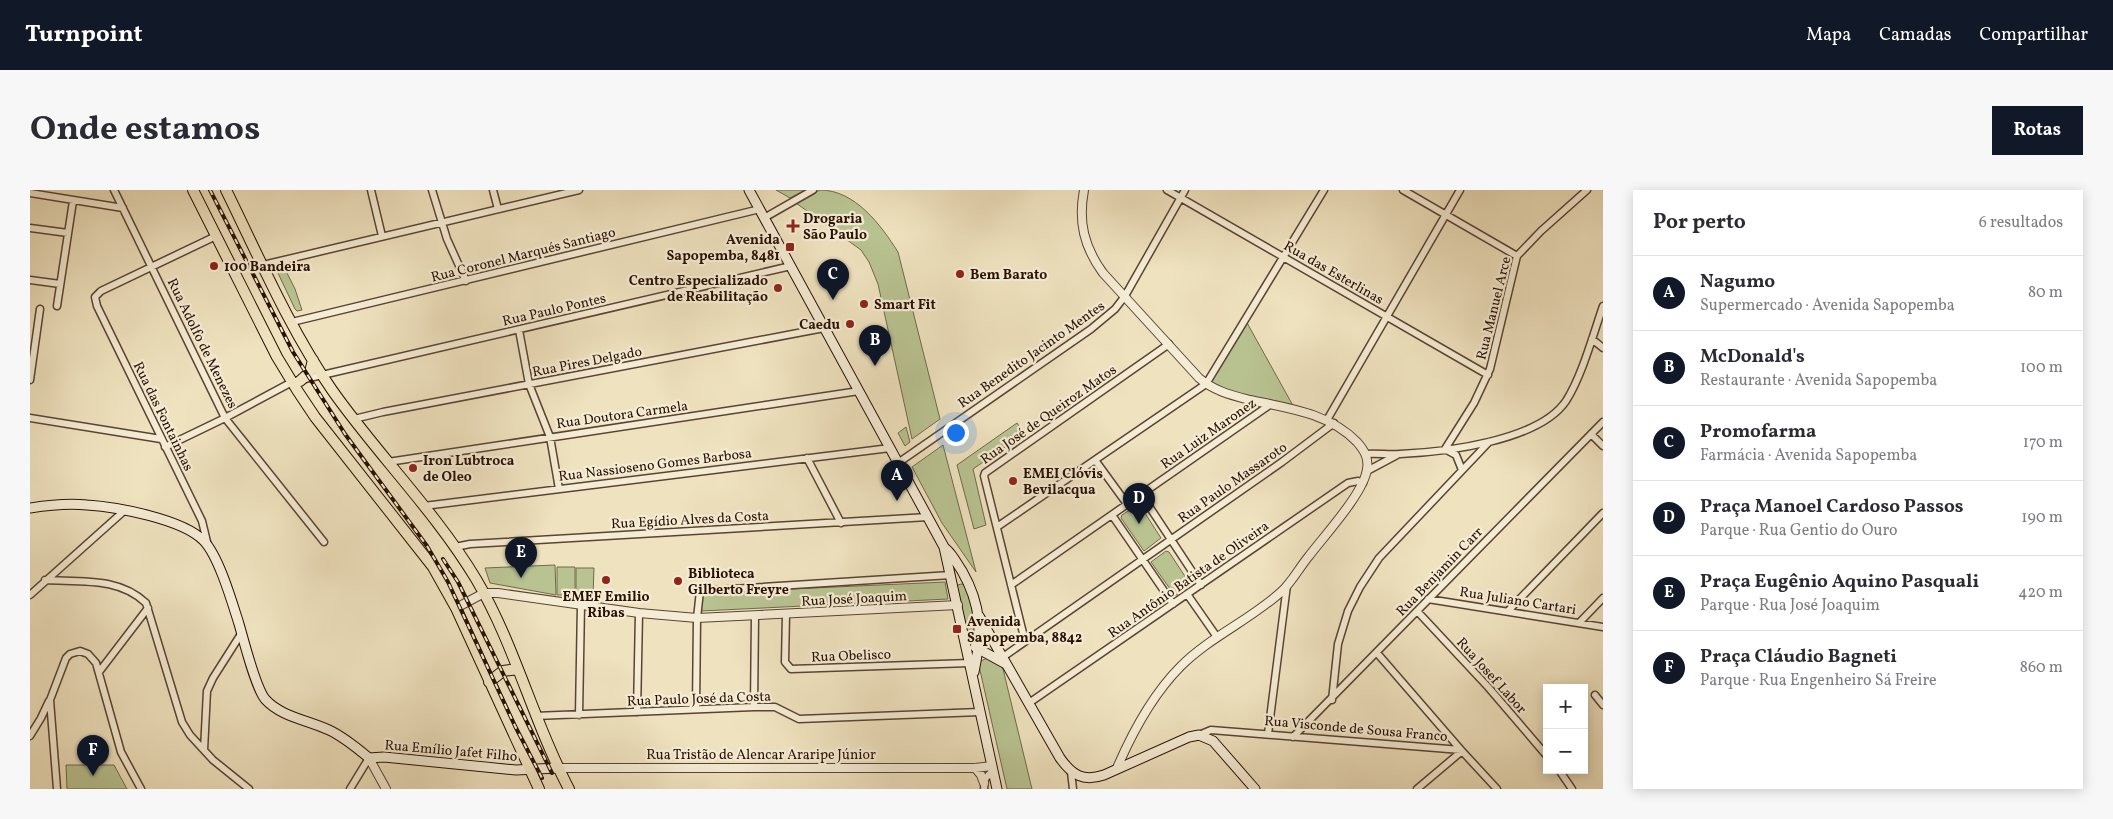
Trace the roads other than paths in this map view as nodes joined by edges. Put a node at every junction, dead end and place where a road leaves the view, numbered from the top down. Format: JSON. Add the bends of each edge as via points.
{"nodes":[{"id":1,"x":114,"y":190,"type":"edge"},
{"id":2,"x":193,"y":190,"type":"edge"},
{"id":3,"x":226,"y":190,"type":"edge"},
{"id":4,"x":371,"y":190,"type":"edge"},
{"id":5,"x":432,"y":190,"type":"edge"},
{"id":6,"x":493,"y":190,"type":"edge"},
{"id":7,"x":579,"y":190,"type":"edge"},
{"id":8,"x":749,"y":190,"type":"edge"},
{"id":9,"x":813,"y":190,"type":"edge"},
{"id":10,"x":1084,"y":190,"type":"edge"},
{"id":11,"x":1167,"y":190,"type":"edge"},
{"id":12,"x":1185,"y":190,"type":"edge"},
{"id":13,"x":1324,"y":190,"type":"edge"},
{"id":14,"x":1403,"y":190,"type":"edge"},
{"id":15,"x":1460,"y":190,"type":"edge"},
{"id":16,"x":1587,"y":190,"type":"edge"},
{"id":17,"x":30,"y":193,"type":"edge"},
{"id":18,"x":553,"y":193,"type":"edge"},
{"id":19,"x":1180,"y":198,"type":"junction"},
{"id":20,"x":73,"y":201,"type":"junction"},
{"id":21,"x":123,"y":208,"type":"junction"},
{"id":22,"x":498,"y":209,"type":"junction"},
{"id":23,"x":762,"y":213,"type":"junction"},
{"id":24,"x":1446,"y":215,"type":"junction"},
{"id":25,"x":440,"y":222,"type":"junction"},
{"id":26,"x":30,"y":228,"type":"edge"},
{"id":27,"x":68,"y":233,"type":"junction"},
{"id":28,"x":216,"y":236,"type":"junction"},
{"id":29,"x":382,"y":236,"type":"junction"},
{"id":30,"x":1518,"y":256,"type":"junction"},
{"id":31,"x":1284,"y":258,"type":"junction"},
{"id":32,"x":262,"y":265,"type":"junction"},
{"id":33,"x":791,"y":266,"type":"junction"},
{"id":34,"x":152,"y":267,"type":"junction"},
{"id":35,"x":30,"y":280,"type":"edge"},
{"id":36,"x":466,"y":281,"type":"junction"},
{"id":37,"x":60,"y":284,"type":"junction"},
{"id":38,"x":1125,"y":296,"type":"junction"},
{"id":39,"x":57,"y":306,"type":"dead end"},
{"id":40,"x":1603,"y":306,"type":"edge"},
{"id":41,"x":40,"y":309,"type":"dead end"},
{"id":42,"x":1386,"y":317,"type":"junction"},
{"id":43,"x":292,"y":322,"type":"junction"},
{"id":44,"x":824,"y":328,"type":"junction"},
{"id":45,"x":519,"y":330,"type":"junction"},
{"id":46,"x":34,"y":332,"type":"edge"},
{"id":47,"x":1592,"y":339,"type":"junction"},
{"id":48,"x":1169,"y":344,"type":"junction"},
{"id":49,"x":1603,"y":348,"type":"edge"},
{"id":50,"x":313,"y":360,"type":"junction"},
{"id":51,"x":1488,"y":375,"type":"junction"},
{"id":52,"x":322,"y":376,"type":"junction"},
{"id":53,"x":30,"y":380,"type":"edge"},
{"id":54,"x":296,"y":381,"type":"junction"},
{"id":55,"x":529,"y":384,"type":"junction"},
{"id":56,"x":1206,"y":384,"type":"junction"},
{"id":57,"x":859,"y":391,"type":"junction"},
{"id":58,"x":1271,"y":404,"type":"junction"},
{"id":59,"x":30,"y":418,"type":"edge"},
{"id":60,"x":225,"y":418,"type":"junction"},
{"id":61,"x":354,"y":419,"type":"junction"},
{"id":62,"x":1330,"y":421,"type":"junction"},
{"id":63,"x":1603,"y":422,"type":"edge"},
{"id":64,"x":1591,"y":434,"type":"junction"},
{"id":65,"x":550,"y":437,"type":"junction"},
{"id":66,"x":161,"y":439,"type":"junction"},
{"id":67,"x":1490,"y":441,"type":"junction"},
{"id":68,"x":1603,"y":446,"type":"edge"},
{"id":69,"x":165,"y":447,"type":"junction"},
{"id":70,"x":890,"y":448,"type":"junction"},
{"id":71,"x":1445,"y":449,"type":"junction"},
{"id":72,"x":1366,"y":454,"type":"junction"},
{"id":73,"x":1398,"y":454,"type":"junction"},
{"id":74,"x":807,"y":458,"type":"junction"},
{"id":75,"x":1095,"y":460,"type":"junction"},
{"id":76,"x":388,"y":462,"type":"junction"},
{"id":77,"x":898,"y":463,"type":"junction"},
{"id":78,"x":1462,"y":470,"type":"junction"},
{"id":79,"x":1367,"y":471,"type":"junction"},
{"id":80,"x":1363,"y":483,"type":"junction"},
{"id":81,"x":559,"y":489,"type":"junction"},
{"id":82,"x":1141,"y":494,"type":"junction"},
{"id":83,"x":1127,"y":504,"type":"junction"},
{"id":84,"x":424,"y":506,"type":"junction"},
{"id":85,"x":30,"y":508,"type":"edge"},
{"id":86,"x":124,"y":510,"type":"junction"},
{"id":87,"x":1603,"y":513,"type":"edge"},
{"id":88,"x":1112,"y":515,"type":"junction"},
{"id":89,"x":928,"y":517,"type":"junction"},
{"id":90,"x":840,"y":522,"type":"junction"},
{"id":91,"x":997,"y":527,"type":"junction"},
{"id":92,"x":1171,"y":540,"type":"junction"},
{"id":93,"x":324,"y":542,"type":"dead end"},
{"id":94,"x":208,"y":547,"type":"junction"},
{"id":95,"x":455,"y":547,"type":"junction"},
{"id":96,"x":944,"y":547,"type":"junction"},
{"id":97,"x":1142,"y":559,"type":"junction"},
{"id":98,"x":952,"y":579,"type":"junction"},
{"id":99,"x":45,"y":580,"type":"junction"},
{"id":100,"x":1011,"y":585,"type":"junction"},
{"id":101,"x":1200,"y":585,"type":"junction"},
{"id":102,"x":1287,"y":585,"type":"junction"},
{"id":103,"x":971,"y":588,"type":"junction"},
{"id":104,"x":484,"y":593,"type":"junction"},
{"id":105,"x":31,"y":594,"type":"edge"},
{"id":106,"x":1188,"y":594,"type":"junction"},
{"id":107,"x":1603,"y":598,"type":"edge"},
{"id":108,"x":1428,"y":599,"type":"junction"},
{"id":109,"x":581,"y":604,"type":"junction"},
{"id":110,"x":1173,"y":604,"type":"junction"},
{"id":111,"x":958,"y":605,"type":"junction"},
{"id":112,"x":148,"y":608,"type":"junction"},
{"id":113,"x":456,"y":608,"type":"junction"},
{"id":114,"x":1417,"y":611,"type":"junction"},
{"id":115,"x":1508,"y":611,"type":"junction"},
{"id":116,"x":639,"y":613,"type":"junction"},
{"id":117,"x":786,"y":614,"type":"junction"},
{"id":118,"x":755,"y":616,"type":"junction"},
{"id":119,"x":979,"y":616,"type":"junction"},
{"id":120,"x":697,"y":618,"type":"junction"},
{"id":121,"x":1580,"y":623,"type":"junction"},
{"id":122,"x":1603,"y":627,"type":"edge"},
{"id":123,"x":964,"y":633,"type":"junction"},
{"id":124,"x":242,"y":634,"type":"junction"},
{"id":125,"x":1217,"y":638,"type":"junction"},
{"id":126,"x":1024,"y":641,"type":"junction"},
{"id":127,"x":977,"y":649,"type":"junction"},
{"id":128,"x":1377,"y":653,"type":"junction"},
{"id":129,"x":1005,"y":661,"type":"junction"},
{"id":130,"x":970,"y":662,"type":"junction"},
{"id":131,"x":518,"y":669,"type":"junction"},
{"id":132,"x":99,"y":672,"type":"junction"},
{"id":133,"x":973,"y":677,"type":"junction"},
{"id":134,"x":489,"y":682,"type":"junction"},
{"id":135,"x":1595,"y":695,"type":"dead end"},
{"id":136,"x":50,"y":700,"type":"junction"},
{"id":137,"x":1332,"y":700,"type":"junction"},
{"id":138,"x":1029,"y":704,"type":"junction"},
{"id":139,"x":1603,"y":705,"type":"edge"},
{"id":140,"x":754,"y":707,"type":"junction"},
{"id":141,"x":696,"y":709,"type":"junction"},
{"id":142,"x":637,"y":712,"type":"junction"},
{"id":143,"x":980,"y":712,"type":"junction"},
{"id":144,"x":578,"y":715,"type":"junction"},
{"id":145,"x":535,"y":716,"type":"junction"},
{"id":146,"x":1226,"y":732,"type":"junction"},
{"id":147,"x":1268,"y":734,"type":"junction"},
{"id":148,"x":1200,"y":735,"type":"junction"},
{"id":149,"x":30,"y":736,"type":"edge"},
{"id":150,"x":1294,"y":737,"type":"junction"},
{"id":151,"x":1213,"y":741,"type":"junction"},
{"id":152,"x":204,"y":750,"type":"junction"},
{"id":153,"x":1461,"y":750,"type":"junction"},
{"id":154,"x":1543,"y":751,"type":"edge"},
{"id":155,"x":369,"y":758,"type":"junction"},
{"id":156,"x":558,"y":768,"type":"junction"},
{"id":157,"x":975,"y":768,"type":"junction"},
{"id":158,"x":992,"y":768,"type":"junction"},
{"id":159,"x":1117,"y":768,"type":"junction"},
{"id":160,"x":530,"y":770,"type":"junction"},
{"id":161,"x":1562,"y":774,"type":"edge"},
{"id":162,"x":1076,"y":780,"type":"edge"},
{"id":163,"x":996,"y":786,"type":"edge"},
{"id":164,"x":984,"y":787,"type":"edge"},
{"id":165,"x":57,"y":789,"type":"edge"},
{"id":166,"x":141,"y":789,"type":"edge"},
{"id":167,"x":249,"y":789,"type":"edge"},
{"id":168,"x":350,"y":789,"type":"edge"},
{"id":169,"x":386,"y":789,"type":"edge"},
{"id":170,"x":540,"y":789,"type":"edge"},
{"id":171,"x":569,"y":789,"type":"edge"},
{"id":172,"x":1255,"y":789,"type":"edge"},
{"id":173,"x":1417,"y":789,"type":"edge"},
{"id":174,"x":1497,"y":789,"type":"edge"},
{"id":175,"x":1572,"y":789,"type":"edge"}],
"edges":[{"from":1,"to":21,"type":"street","name":"Rua Adolfo de Menezes"},
{"from":2,"to":28,"type":"main road"},
{"from":3,"to":32,"type":"main road"},
{"from":4,"to":29,"type":"street"},
{"from":5,"to":25,"type":"street"},
{"from":6,"to":22,"type":"street"},
{"from":7,"to":18,"type":"street"},
{"from":8,"to":23,"type":"main road"},
{"from":9,"to":23,"type":"street","name":"Rua Coronel Marqués Santiago"},
{"from":10,"to":38,"type":"street","via":[[1081,221],[1085,240],[1103,273]]},
{"from":11,"to":19,"type":"street","name":"Rua das Esterlinas"},
{"from":12,"to":19,"type":"street","name":"Rua Benedito Jacinto Mentes"},
{"from":13,"to":31,"type":"street"},
{"from":14,"to":24,"type":"street"},
{"from":15,"to":24,"type":"street"},
{"from":16,"to":30,"type":"street","name":"Rua Manuel Arce"},
{"from":17,"to":20,"type":"street"},
{"from":18,"to":22,"type":"street"},
{"from":19,"to":31,"type":"street","name":"Rua das Esterlinas"},
{"from":19,"to":38,"type":"street","name":"Rua Benedito Jacinto Mentes"},
{"from":20,"to":21,"type":"street"},
{"from":20,"to":27,"type":"street"},
{"from":21,"to":34,"type":"street","name":"Rua Adolfo de Menezes"},
{"from":22,"to":25,"type":"street"},
{"from":23,"to":33,"type":"main road"},
{"from":23,"to":36,"type":"street","name":"Rua Coronel Marqués Santiago"},
{"from":24,"to":30,"type":"street"},
{"from":24,"to":42,"type":"street"},
{"from":25,"to":29,"type":"street"},
{"from":25,"to":36,"type":"street"},
{"from":26,"to":27,"type":"street"},
{"from":27,"to":37,"type":"street"},
{"from":28,"to":34,"type":"street"},
{"from":28,"to":54,"type":"main road","via":[[277,357]]},
{"from":29,"to":32,"type":"street"},
{"from":30,"to":51,"type":"street","name":"Rua Manuel Arce"},
{"from":31,"to":42,"type":"street","name":"Rua das Esterlinas"},
{"from":31,"to":56,"type":"street"},
{"from":32,"to":43,"type":"main road"},
{"from":33,"to":44,"type":"main road"},
{"from":33,"to":45,"type":"street","name":"Rua Paulo Pontes"},
{"from":34,"to":60,"type":"street","name":"Rua Adolfo de Menezes"},
{"from":34,"to":66,"type":"street","name":"Rua das Fontainhas","via":[[95,297]]},
{"from":35,"to":37,"type":"street"},
{"from":36,"to":43,"type":"street","name":"Rua Coronel Marqués Santiago"},
{"from":37,"to":39,"type":"street"},
{"from":38,"to":48,"type":"street"},
{"from":38,"to":77,"type":"street","name":"Rua Benedito Jacinto Mentes","via":[[1091,329]]},
{"from":40,"to":47,"type":"street"},
{"from":41,"to":46,"type":"street"},
{"from":42,"to":51,"type":"street","name":"Rua das Esterlinas"},
{"from":42,"to":62,"type":"street"},
{"from":43,"to":50,"type":"main road"},
{"from":44,"to":55,"type":"street","name":"Rua Pires Delgado"},
{"from":44,"to":57,"type":"main road"},
{"from":45,"to":52,"type":"street","name":"Rua Paulo Pontes"},
{"from":45,"to":55,"type":"street"},
{"from":46,"to":53,"type":"street"},
{"from":47,"to":49,"type":"street"},
{"from":47,"to":67,"type":"street","via":[[1572,391],[1556,412],[1529,430]]},
{"from":48,"to":56,"type":"street"},
{"from":48,"to":91,"type":"street","name":"Rua José de Queiroz Matos","via":[[987,470],[984,476]]},
{"from":50,"to":52,"type":"main road"},
{"from":50,"to":54,"type":"main road","via":[[310,372]]},
{"from":51,"to":71,"type":"street","name":"Rua Manuel Arce"},
{"from":52,"to":54,"type":"street","name":"Rua Paulo Pontes"},
{"from":52,"to":61,"type":"main road"},
{"from":54,"to":60,"type":"street","name":"Rua Paulo Pontes"},
{"from":54,"to":113,"type":"main road","via":[[315,417],[433,567]]},
{"from":55,"to":61,"type":"street","name":"Rua Pires Delgado"},
{"from":55,"to":65,"type":"street"},
{"from":56,"to":58,"type":"street","via":[[1228,394]]},
{"from":56,"to":75,"type":"street"},
{"from":57,"to":65,"type":"street","name":"Rua Doutora Carmela"},
{"from":57,"to":70,"type":"main road"},
{"from":58,"to":62,"type":"street"},
{"from":58,"to":82,"type":"street","name":"Rua Luiz Maronez"},
{"from":59,"to":66,"type":"street"},
{"from":60,"to":69,"type":"street","name":"Rua Paulo Pontes"},
{"from":60,"to":93,"type":"street","name":"Rua Adolfo de Menezes"},
{"from":61,"to":76,"type":"main road"},
{"from":62,"to":72,"type":"street","via":[[1356,441]]},
{"from":62,"to":92,"type":"street","name":"Rua Paulo Massaroto","via":[[1282,462]]},
{"from":63,"to":64,"type":"street","name":"Rua Benjamin Carr"},
{"from":64,"to":68,"type":"street"},
{"from":64,"to":108,"type":"street","name":"Rua Benjamin Carr"},
{"from":65,"to":76,"type":"street","name":"Rua Doutora Carmela"},
{"from":65,"to":81,"type":"street"},
{"from":66,"to":69,"type":"street","name":"Rua das Fontainhas"},
{"from":67,"to":71,"type":"street"},
{"from":67,"to":78,"type":"street"},
{"from":69,"to":94,"type":"street","name":"Rua das Fontainhas","via":[[202,521]]},
{"from":70,"to":74,"type":"street","name":"Rua Nassioseno Gomes Barbosa"},
{"from":70,"to":77,"type":"main road"},
{"from":71,"to":73,"type":"street"},
{"from":71,"to":78,"type":"street","via":[[1456,455]]},
{"from":72,"to":73,"type":"street"},
{"from":72,"to":79,"type":"street"},
{"from":73,"to":79,"type":"street"},
{"from":74,"to":81,"type":"street","name":"Rua Nassioseno Gomes Barbosa"},
{"from":74,"to":90,"type":"street"},
{"from":75,"to":83,"type":"street"},
{"from":75,"to":91,"type":"street"},
{"from":76,"to":84,"type":"main road"},
{"from":77,"to":89,"type":"main road"},
{"from":78,"to":137,"type":"street","via":[[1379,558],[1354,598],[1338,644]]},
{"from":79,"to":80,"type":"street"},
{"from":80,"to":101,"type":"street","name":"Rua Antônio Batista de Oliveira","via":[[1348,484]]},
{"from":80,"to":102,"type":"street"},
{"from":81,"to":84,"type":"street","name":"Rua Nassioseno Gomes Barbosa"},
{"from":82,"to":83,"type":"street","name":"Rua Luiz Maronez"},
{"from":82,"to":92,"type":"street"},
{"from":83,"to":88,"type":"street","name":"Rua Luiz Maronez"},
{"from":84,"to":95,"type":"main road"},
{"from":85,"to":86,"type":"main road","via":[[87,504]]},
{"from":86,"to":94,"type":"main road","via":[[186,527]]},
{"from":86,"to":99,"type":"street"},
{"from":87,"to":115,"type":"street"},
{"from":88,"to":97,"type":"street"},
{"from":88,"to":100,"type":"street","name":"Rua Luiz Maronez"},
{"from":89,"to":90,"type":"street","name":"Rua Egídio Alves da Costa"},
{"from":89,"to":96,"type":"main road"},
{"from":90,"to":95,"type":"street","name":"Rua Egídio Alves da Costa"},
{"from":91,"to":100,"type":"street","name":"Rua José de Queiroz Matos"},
{"from":92,"to":97,"type":"street","name":"Rua Paulo Massaroto"},
{"from":92,"to":101,"type":"street"},
{"from":94,"to":124,"type":"main road","via":[[229,591]]},
{"from":95,"to":104,"type":"main road"},
{"from":96,"to":98,"type":"main road"},
{"from":96,"to":103,"type":"main road"},
{"from":97,"to":110,"type":"street"},
{"from":97,"to":126,"type":"street","name":"Rua Paulo Massaroto"},
{"from":98,"to":103,"type":"main road","via":[[960,580]]},
{"from":98,"to":111,"type":"main road"},
{"from":98,"to":120,"type":"street","via":[[702,591],[699,593]]},
{"from":99,"to":105,"type":"street"},
{"from":99,"to":112,"type":"street","via":[[118,585],[137,594]]},
{"from":100,"to":126,"type":"street","name":"Rua José de Queiroz Matos"},
{"from":101,"to":106,"type":"street","name":"Rua Antônio Batista de Oliveira"},
{"from":102,"to":125,"type":"street"},
{"from":102,"to":147,"type":"street"},
{"from":103,"to":119,"type":"main road"},
{"from":104,"to":109,"type":"street","name":"Rua José Joaquim"},
{"from":104,"to":113,"type":"street"},
{"from":104,"to":131,"type":"main road"},
{"from":106,"to":110,"type":"street","name":"Rua Antônio Batista de Oliveira"},
{"from":106,"to":125,"type":"street"},
{"from":107,"to":121,"type":"street"},
{"from":108,"to":114,"type":"street","name":"Rua Benjamin Carr"},
{"from":108,"to":115,"type":"street","name":"Rua Juliano Cartari"},
{"from":109,"to":116,"type":"street","name":"Rua José Joaquim"},
{"from":109,"to":144,"type":"street"},
{"from":110,"to":138,"type":"street","name":"Rua Antônio Batista de Oliveira"},
{"from":111,"to":117,"type":"street","name":"Rua José Joaquim"},
{"from":111,"to":123,"type":"main road"},
{"from":112,"to":132,"type":"street"},
{"from":112,"to":152,"type":"street","via":[[182,722]]},
{"from":113,"to":134,"type":"main road"},
{"from":114,"to":128,"type":"street","name":"Rua Benjamin Carr"},
{"from":114,"to":154,"type":"street","name":"Rua Josef Labor"},
{"from":115,"to":121,"type":"street","name":"Rua Juliano Cartari"},
{"from":116,"to":120,"type":"street","name":"Rua José Joaquim"},
{"from":116,"to":142,"type":"street"},
{"from":117,"to":118,"type":"street","name":"Rua José Joaquim"},
{"from":117,"to":130,"type":"street","name":"Rua Obelisco","via":[[785,662],[791,669]]},
{"from":118,"to":120,"type":"street","name":"Rua José Joaquim"},
{"from":118,"to":140,"type":"street"},
{"from":119,"to":127,"type":"main road"},
{"from":119,"to":129,"type":"main road"},
{"from":120,"to":141,"type":"street"},
{"from":121,"to":122,"type":"street","name":"Rua Juliano Cartari"},
{"from":123,"to":127,"type":"main road"},
{"from":123,"to":130,"type":"main road"},
{"from":124,"to":152,"type":"street","via":[[207,691]]},
{"from":124,"to":155,"type":"main road","via":[[264,698],[290,715],[330,730]]},
{"from":125,"to":159,"type":"street","via":[[1168,680],[1126,746]]},
{"from":126,"to":129,"type":"street","name":"Rua Paulo Massaroto"},
{"from":127,"to":129,"type":"main road"},
{"from":127,"to":133,"type":"main road"},
{"from":128,"to":137,"type":"street","name":"Rua Benjamin Carr"},
{"from":128,"to":153,"type":"street"},
{"from":129,"to":138,"type":"main road"},
{"from":130,"to":133,"type":"main road"},
{"from":131,"to":134,"type":"main road","via":[[503,671]]},
{"from":131,"to":145,"type":"main road"},
{"from":132,"to":136,"type":"street","via":[[88,654],[74,652],[66,658]]},
{"from":132,"to":166,"type":"street","via":[[121,752]]},
{"from":133,"to":143,"type":"main road"},
{"from":134,"to":160,"type":"main road"},
{"from":135,"to":139,"type":"street"},
{"from":136,"to":149,"type":"street"},
{"from":136,"to":165,"type":"street"},
{"from":137,"to":150,"type":"street","name":"Rua Benjamin Carr"},
{"from":138,"to":162,"type":"main road"},
{"from":140,"to":141,"type":"street","name":"Rua Paulo José da Costa"},
{"from":140,"to":143,"type":"street","name":"Rua Paulo José da Costa","via":[[775,707],[799,719]]},
{"from":141,"to":142,"type":"street","name":"Rua Paulo José da Costa"},
{"from":142,"to":144,"type":"street","name":"Rua Paulo José da Costa"},
{"from":143,"to":158,"type":"main road"},
{"from":144,"to":145,"type":"street","name":"Rua Paulo José da Costa"},
{"from":145,"to":156,"type":"main road"},
{"from":146,"to":147,"type":"street","name":"Rua Visconde de Sousa Franco"},
{"from":146,"to":148,"type":"street","name":"Rua Visconde de Sousa Franco","via":[[1211,730]]},
{"from":146,"to":151,"type":"street"},
{"from":147,"to":150,"type":"street","name":"Rua Visconde de Sousa Franco"},
{"from":148,"to":151,"type":"main road"},
{"from":148,"to":159,"type":"main road","name":"Rua Visconde de Sousa Franco"},
{"from":150,"to":153,"type":"street","name":"Rua Visconde de Sousa Franco"},
{"from":151,"to":172,"type":"main road"},
{"from":152,"to":167,"type":"street"},
{"from":153,"to":173,"type":"street"},
{"from":153,"to":174,"type":"street","name":"Rua Visconde de Sousa Franco"},
{"from":155,"to":160,"type":"main road","name":"Rua Emílio Jafet Filho"},
{"from":155,"to":168,"type":"street"},
{"from":155,"to":169,"type":"street"},
{"from":156,"to":157,"type":"street","name":"Rua Tristão de Alencar Araripe Júnior"},
{"from":156,"to":160,"type":"main road","name":"Rua Tristão de Alencar Araripe Júnior"},
{"from":156,"to":171,"type":"main road"},
{"from":157,"to":158,"type":"street","name":"Rua Tristão de Alencar Araripe Júnior"},
{"from":157,"to":164,"type":"street"},
{"from":158,"to":163,"type":"main road"},
{"from":158,"to":164,"type":"street"},
{"from":159,"to":162,"type":"main road","name":"Rua Visconde de Sousa Franco","via":[[1094,778]]},
{"from":160,"to":170,"type":"main road"},
{"from":161,"to":175,"type":"street"},
{"from":163,"to":164,"type":"street"}]}
